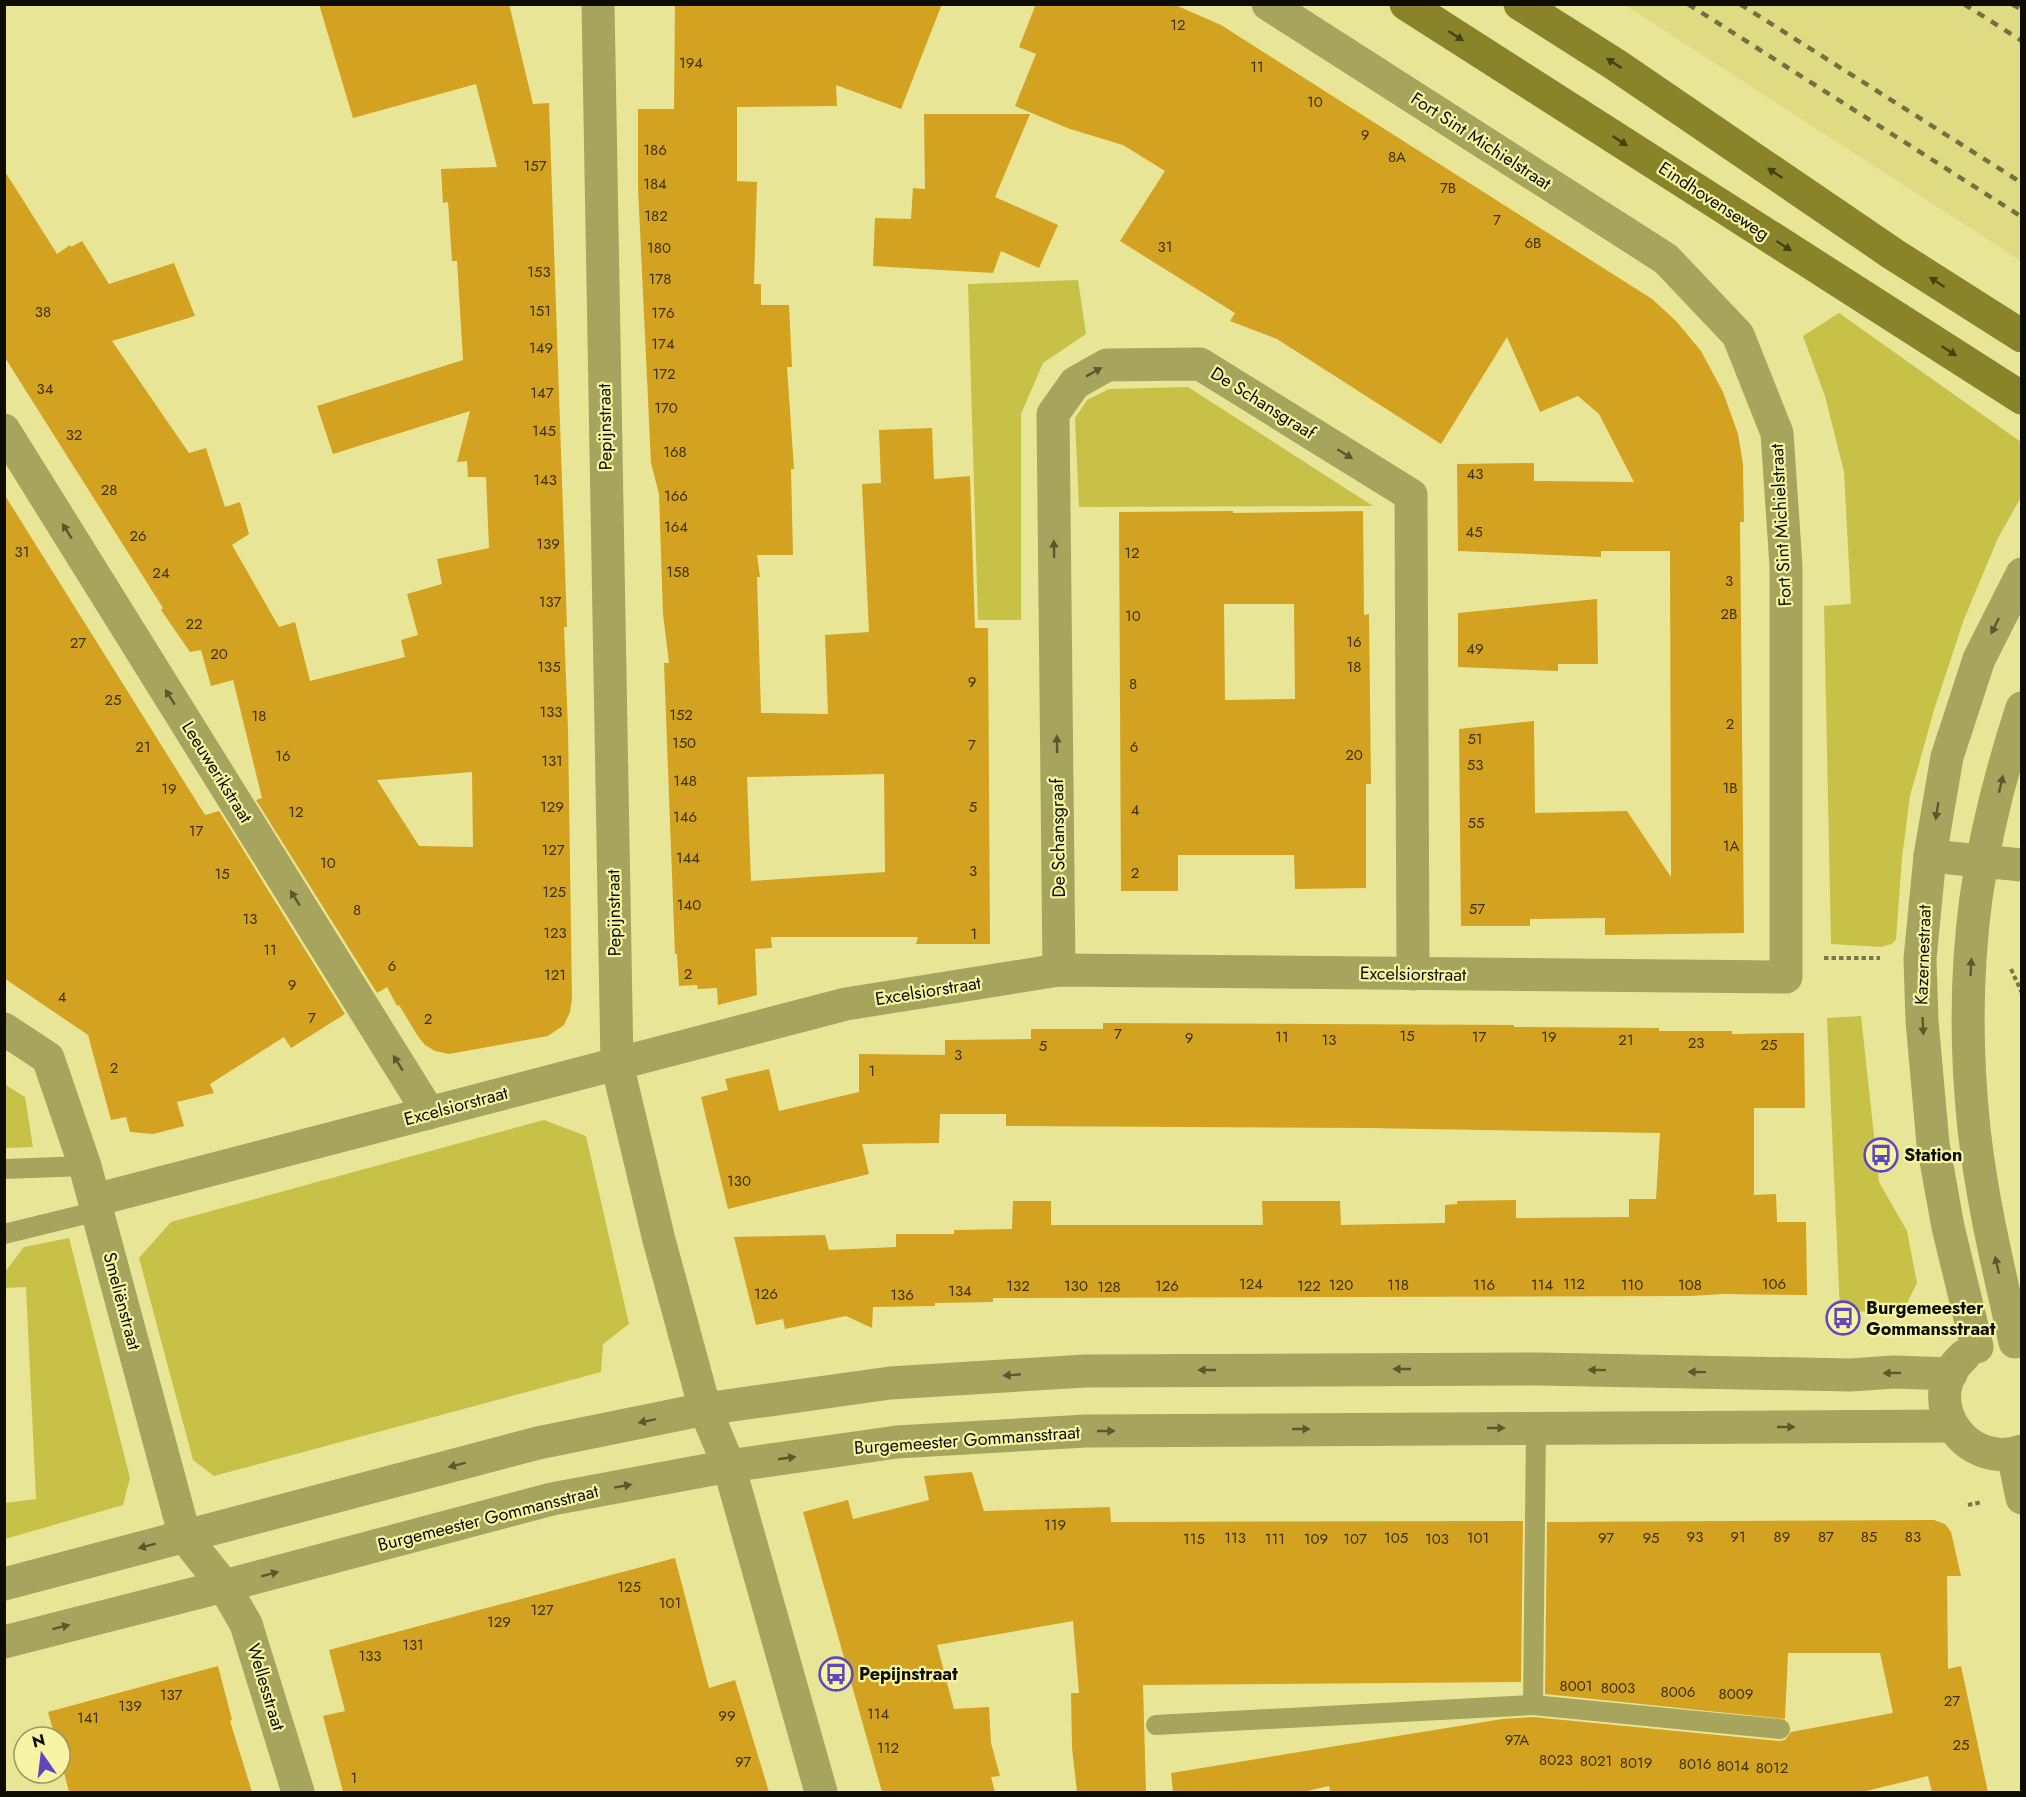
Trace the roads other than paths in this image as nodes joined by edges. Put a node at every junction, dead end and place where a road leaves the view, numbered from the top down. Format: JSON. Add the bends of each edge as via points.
{"nodes":[{"id":1,"x":598,"y":4,"type":"edge"},
{"id":2,"x":1268,"y":4,"type":"edge"},
{"id":3,"x":1406,"y":4,"type":"edge"},
{"id":4,"x":1520,"y":4,"type":"edge"},
{"id":5,"x":2022,"y":336,"type":"edge"},
{"id":6,"x":2022,"y":398,"type":"edge"},
{"id":7,"x":4,"y":430,"type":"edge"},
{"id":8,"x":2022,"y":574,"type":"edge"},
{"id":9,"x":2022,"y":708,"type":"edge"},
{"id":10,"x":1930,"y":856,"type":"junction"},
{"id":11,"x":1982,"y":861,"type":"junction"},
{"id":12,"x":2022,"y":865,"type":"edge"},
{"id":13,"x":1059,"y":970,"type":"junction"},
{"id":14,"x":1413,"y":974,"type":"junction"},
{"id":15,"x":1786,"y":977,"type":"joint"},
{"id":16,"x":4,"y":1029,"type":"edge"},
{"id":17,"x":617,"y":1064,"type":"junction"},
{"id":18,"x":429,"y":1113,"type":"junction"},
{"id":19,"x":85,"y":1166,"type":"junction"},
{"id":20,"x":4,"y":1169,"type":"edge"},
{"id":21,"x":96,"y":1205,"type":"junction"},
{"id":22,"x":4,"y":1234,"type":"edge"},
{"id":23,"x":2018,"y":1344,"type":"edge"},
{"id":24,"x":1977,"y":1347,"type":"junction"},
{"id":25,"x":1951,"y":1374,"type":"junction"},
{"id":26,"x":705,"y":1409,"type":"junction"},
{"id":27,"x":1952,"y":1426,"type":"junction"},
{"id":28,"x":1536,"y":1428,"type":"junction"},
{"id":29,"x":2017,"y":1453,"type":"edge"},
{"id":30,"x":729,"y":1466,"type":"junction"},
{"id":31,"x":2022,"y":1498,"type":"edge"},
{"id":32,"x":185,"y":1537,"type":"junction"},
{"id":33,"x":4,"y":1584,"type":"edge"},
{"id":34,"x":224,"y":1586,"type":"junction"},
{"id":35,"x":4,"y":1642,"type":"edge"},
{"id":36,"x":1533,"y":1705,"type":"junction"},
{"id":37,"x":1156,"y":1725,"type":"dead end"},
{"id":38,"x":1780,"y":1729,"type":"dead end"},
{"id":39,"x":298,"y":1792,"type":"edge"},
{"id":40,"x":821,"y":1792,"type":"edge"}],
"edges":[{"from":1,"to":17,"type":"street","name":"Pepijnstraat"},
{"from":2,"to":15,"type":"street","name":"Fort Sint Michielstraat","via":[[1666,259],[1738,335],[1777,432],[1786,566]]},
{"from":3,"to":6,"type":"main road","name":"Eindhovenseweg","one_way":true},
{"from":5,"to":4,"type":"main road","one_way":true},
{"from":18,"to":7,"type":"street","name":"Leeuwerikstraat","one_way":true},
{"from":8,"to":10,"type":"street","name":"Kazernestraat","one_way":true,"via":[[1979,659],[1956,726],[1940,790]]},
{"from":11,"to":9,"type":"street","one_way":true},
{"from":10,"to":11,"type":"street"},
{"from":10,"to":24,"type":"street","name":"Kazernestraat","one_way":true,"via":[[1920,959],[1928,1104],[1936,1168]]},
{"from":11,"to":12,"type":"street"},
{"from":23,"to":11,"type":"street","one_way":true,"via":[[1987,1221],[1970,1086],[1971,960]]},
{"from":13,"to":14,"type":"street","name":"Excelsiorstraat"},
{"from":13,"to":14,"type":"street","name":"De Schansgraaf","one_way":true,"via":[[1053,414],[1075,382],[1107,365],[1200,364],[1411,495]]},
{"from":13,"to":17,"type":"street","name":"Excelsiorstraat","via":[[846,1004]]},
{"from":14,"to":15,"type":"street","name":"Excelsiorstraat"},
{"from":16,"to":19,"type":"street","name":"Smeliënstraat","via":[[48,1058]]},
{"from":17,"to":18,"type":"street","name":"Excelsiorstraat"},
{"from":17,"to":26,"type":"street","name":"Pepijnstraat"},
{"from":18,"to":21,"type":"street","name":"Excelsiorstraat"},
{"from":19,"to":20,"type":"lane"},
{"from":19,"to":21,"type":"street","name":"Smeliënstraat"},
{"from":21,"to":22,"type":"lane"},
{"from":21,"to":32,"type":"street","name":"Smeliënstraat"},
{"from":23,"to":24,"type":"street","via":[[1995,1342]]},
{"from":24,"to":25,"type":"street","via":[[1960,1359]]},
{"from":25,"to":26,"type":"street","one_way":true,"via":[[1538,1369],[1084,1371],[890,1383]]},
{"from":25,"to":27,"type":"street","via":[[1945,1399]]},
{"from":26,"to":30,"type":"street","name":"Pepijnstraat"},
{"from":26,"to":32,"type":"street","one_way":true,"via":[[538,1443]]},
{"from":28,"to":27,"type":"street","name":"Burgemeester Gommansstraat","one_way":true},
{"from":27,"to":29,"type":"street","via":[[1975,1449],[1999,1455]]},
{"from":30,"to":28,"type":"street","name":"Burgemeester Gommansstraat","one_way":true,"via":[[897,1442],[1086,1431]]},
{"from":28,"to":36,"type":"lane"},
{"from":29,"to":31,"type":"street"},
{"from":34,"to":30,"type":"street","name":"Burgemeester Gommansstraat","one_way":true,"via":[[552,1499]]},
{"from":30,"to":40,"type":"street","name":"Pepijnstraat"},
{"from":32,"to":33,"type":"street","one_way":true},
{"from":32,"to":34,"type":"street","name":"Smeliënstraat"},
{"from":35,"to":34,"type":"street","name":"Burgemeester Gommansstraat","one_way":true},
{"from":34,"to":39,"type":"street","name":"Wellesstraat","via":[[246,1624]]},
{"from":36,"to":37,"type":"lane"},
{"from":36,"to":38,"type":"lane"}]}
